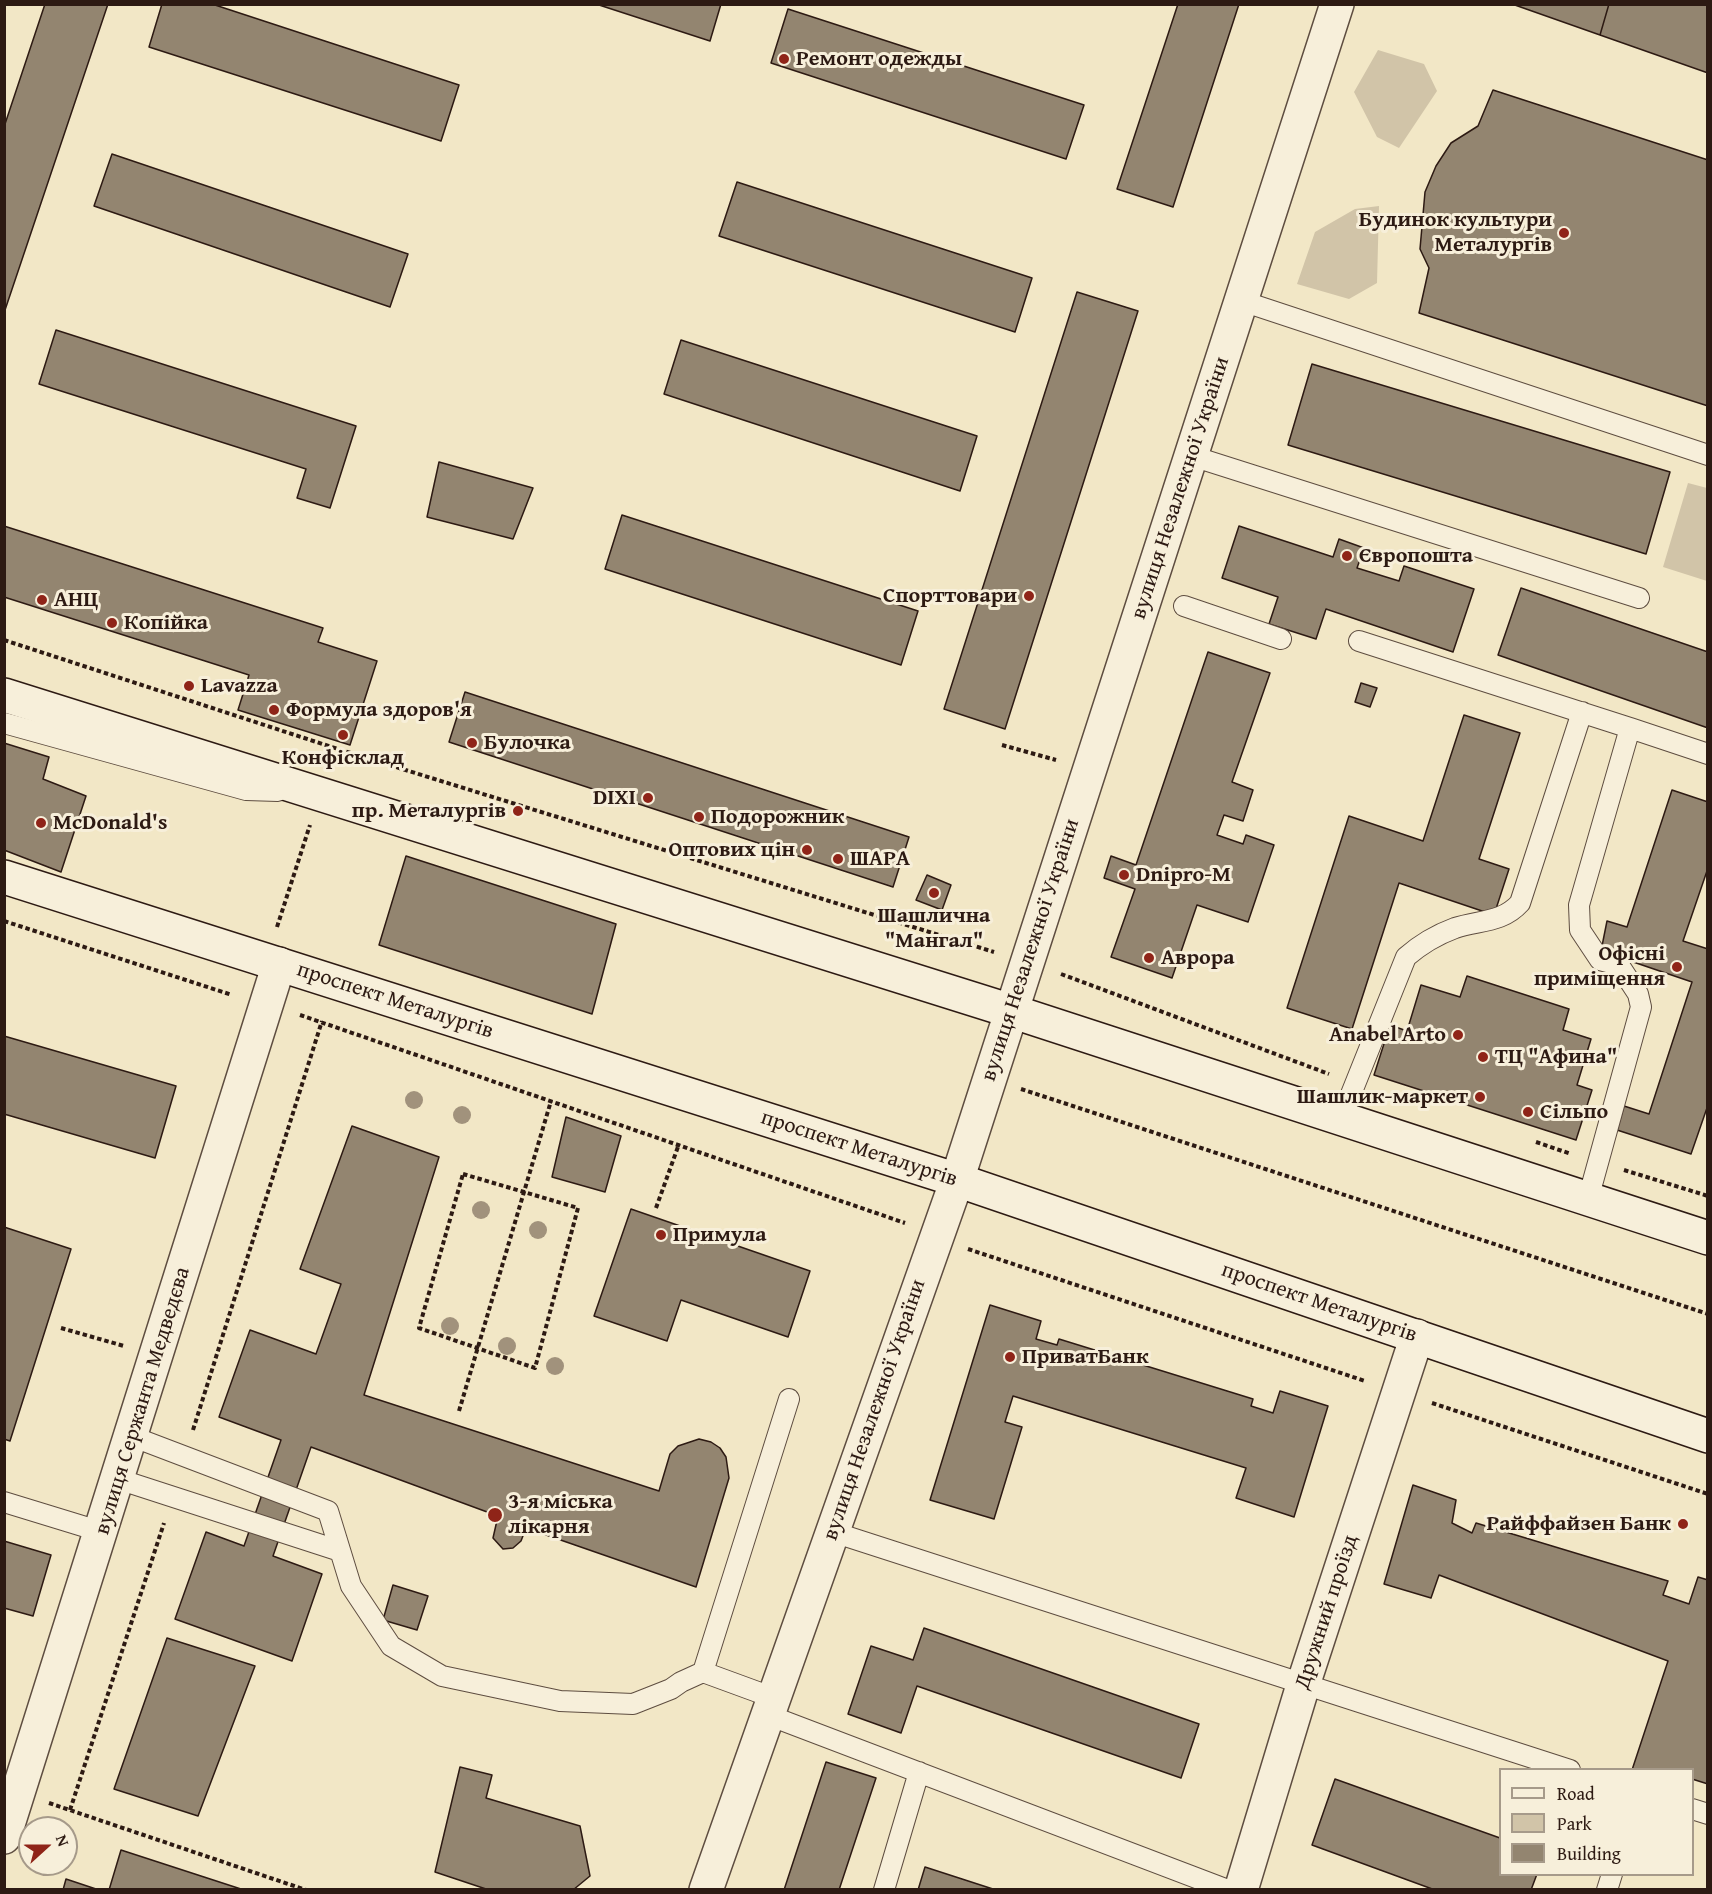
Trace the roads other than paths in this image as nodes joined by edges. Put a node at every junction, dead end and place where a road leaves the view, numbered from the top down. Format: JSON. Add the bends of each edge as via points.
{"nodes":[{"id":1,"x":1337,"y":4,"type":"edge"},
{"id":2,"x":1242,"y":301,"type":"junction"},
{"id":3,"x":1707,"y":455,"type":"edge"},
{"id":4,"x":1192,"y":456,"type":"junction"},
{"id":5,"x":1639,"y":598,"type":"dead end"},
{"id":6,"x":1184,"y":606,"type":"dead end"},
{"id":7,"x":1281,"y":639,"type":"dead end"},
{"id":8,"x":1359,"y":641,"type":"dead end"},
{"id":9,"x":4,"y":695,"type":"edge"},
{"id":10,"x":1582,"y":712,"type":"junction"},
{"id":11,"x":4,"y":723,"type":"edge"},
{"id":12,"x":1630,"y":728,"type":"junction"},
{"id":13,"x":1707,"y":753,"type":"edge"},
{"id":14,"x":313,"y":803,"type":"junction"},
{"id":15,"x":4,"y":877,"type":"edge"},
{"id":16,"x":279,"y":964,"type":"junction"},
{"id":17,"x":1011,"y":1011,"type":"junction"},
{"id":18,"x":1341,"y":1119,"type":"junction"},
{"id":19,"x":957,"y":1180,"type":"junction"},
{"id":20,"x":1588,"y":1199,"type":"junction"},
{"id":21,"x":1707,"y":1238,"type":"edge"},
{"id":22,"x":1417,"y":1336,"type":"junction"},
{"id":23,"x":789,"y":1399,"type":"dead end"},
{"id":24,"x":131,"y":1436,"type":"junction"},
{"id":25,"x":1707,"y":1436,"type":"edge"},
{"id":26,"x":118,"y":1479,"type":"junction"},
{"id":27,"x":4,"y":1502,"type":"edge"},
{"id":28,"x":102,"y":1532,"type":"junction"},
{"id":29,"x":833,"y":1532,"type":"junction"},
{"id":30,"x":340,"y":1551,"type":"junction"},
{"id":31,"x":703,"y":1672,"type":"junction"},
{"id":32,"x":1304,"y":1682,"type":"junction"},
{"id":33,"x":771,"y":1707,"type":"junction"},
{"id":34,"x":1564,"y":1768,"type":"edge"},
{"id":35,"x":919,"y":1772,"type":"junction"},
{"id":36,"x":4,"y":1837,"type":"edge"},
{"id":37,"x":706,"y":1890,"type":"edge"},
{"id":38,"x":884,"y":1890,"type":"edge"},
{"id":39,"x":1228,"y":1890,"type":"edge"},
{"id":40,"x":1241,"y":1890,"type":"edge"}],
"edges":[{"from":1,"to":2,"type":"main road","name":"вулиця Незалежної України"},
{"from":2,"to":3,"type":"lane"},
{"from":2,"to":4,"type":"main road","name":"вулиця Незалежної України"},
{"from":4,"to":5,"type":"lane"},
{"from":4,"to":17,"type":"main road","name":"вулиця Незалежної України"},
{"from":6,"to":7,"type":"lane"},
{"from":8,"to":10,"type":"lane"},
{"from":9,"to":14,"type":"main road"},
{"from":10,"to":12,"type":"lane"},
{"from":10,"to":18,"type":"lane","via":[[1520,903],[1509,914],[1456,928],[1423,942],[1406,957]]},
{"from":11,"to":14,"type":"lane","via":[[246,790]]},
{"from":12,"to":13,"type":"lane"},
{"from":12,"to":20,"type":"lane","via":[[1579,905],[1580,930],[1600,960],[1619,965],[1638,994],[1641,1007]]},
{"from":14,"to":17,"type":"main road"},
{"from":15,"to":16,"type":"main road","name":"проспект Металургів"},
{"from":16,"to":19,"type":"main road","name":"проспект Металургів"},
{"from":16,"to":24,"type":"main road","name":"вулиця Сержанта Медведєва"},
{"from":17,"to":18,"type":"main road"},
{"from":17,"to":19,"type":"main road","name":"вулиця Незалежної України"},
{"from":18,"to":20,"type":"main road"},
{"from":19,"to":22,"type":"main road","name":"проспект Металургів"},
{"from":19,"to":29,"type":"main road","name":"вулиця Незалежної України"},
{"from":20,"to":21,"type":"main road"},
{"from":22,"to":25,"type":"main road","name":"проспект Металургів"},
{"from":22,"to":32,"type":"main road","name":"Дружний проїзд"},
{"from":23,"to":31,"type":"lane"},
{"from":24,"to":26,"type":"main road","name":"вулиця Сержанта Медведєва"},
{"from":24,"to":30,"type":"lane","via":[[328,1511]]},
{"from":26,"to":28,"type":"main road","name":"вулиця Сержанта Медведєва"},
{"from":26,"to":30,"type":"lane"},
{"from":27,"to":28,"type":"lane"},
{"from":28,"to":36,"type":"main road","name":"вулиця Сержанта Медведєва"},
{"from":29,"to":32,"type":"lane"},
{"from":29,"to":33,"type":"main road","name":"вулиця Незалежної України"},
{"from":30,"to":31,"type":"lane","via":[[351,1586],[391,1646],[442,1676],[560,1701],[633,1704]]},
{"from":31,"to":33,"type":"lane"},
{"from":32,"to":34,"type":"lane"},
{"from":32,"to":40,"type":"main road","name":"Дружний проїзд"},
{"from":33,"to":35,"type":"lane"},
{"from":33,"to":37,"type":"main road","name":"вулиця Незалежної України"},
{"from":35,"to":38,"type":"lane"},
{"from":35,"to":39,"type":"lane"}]}
